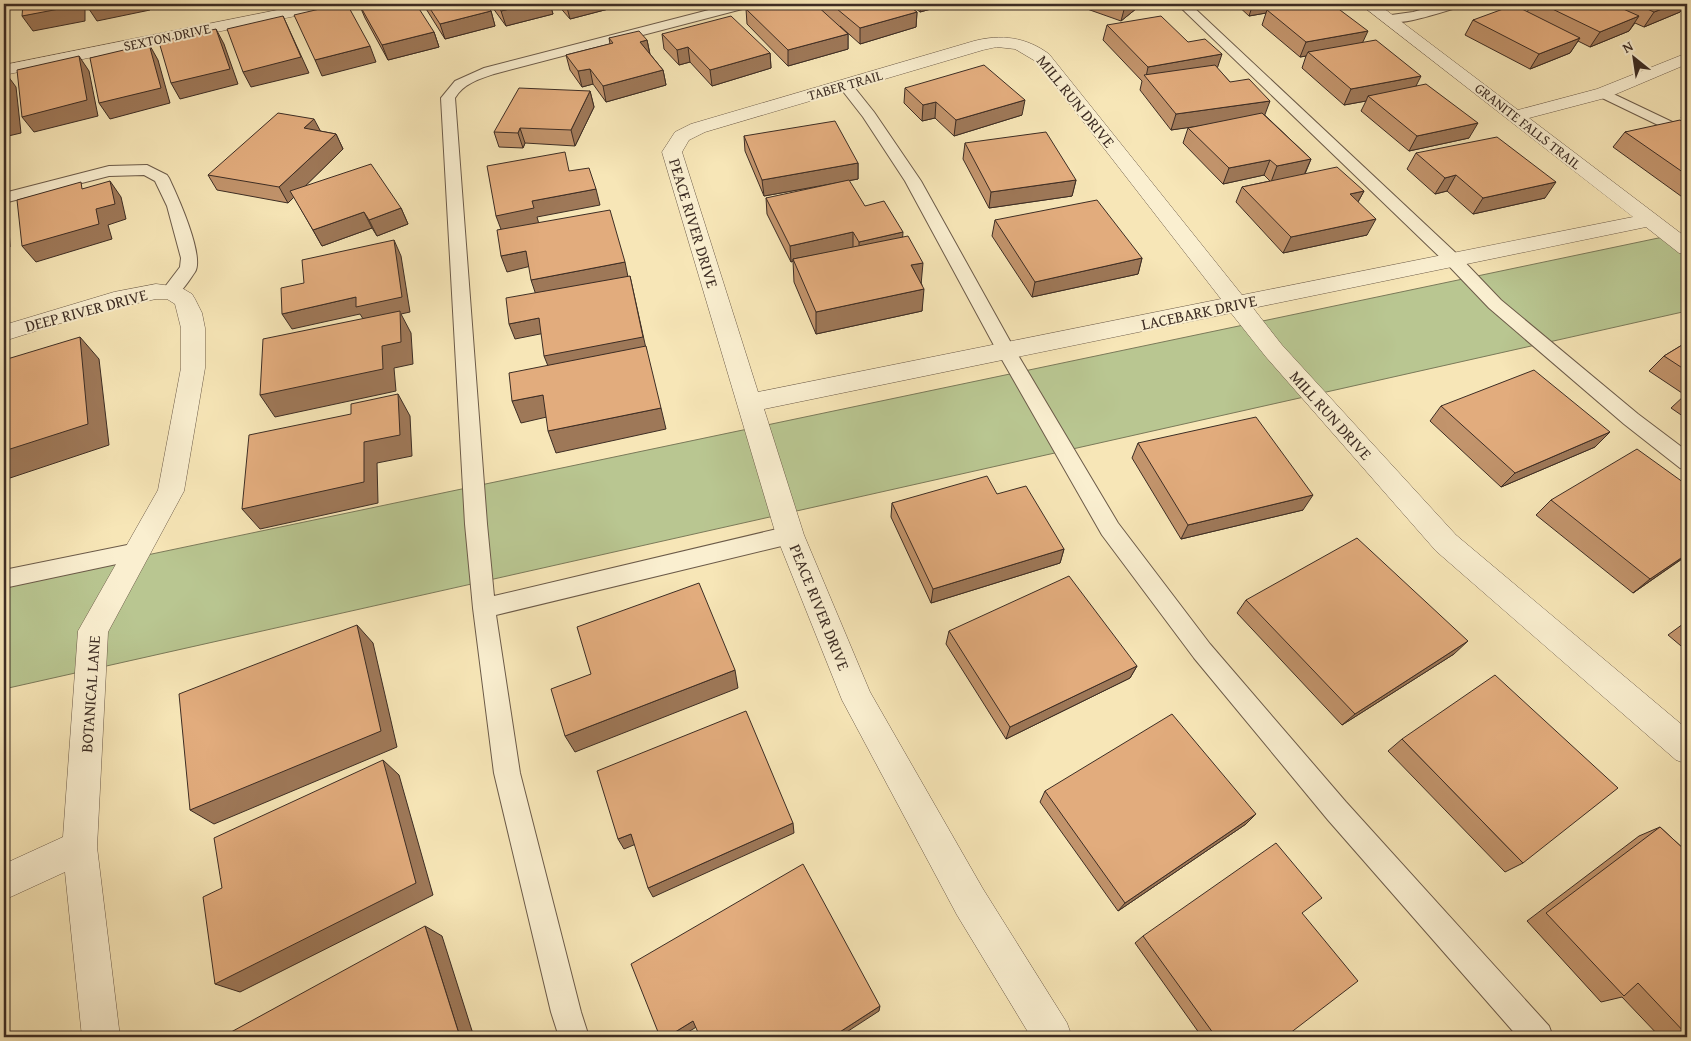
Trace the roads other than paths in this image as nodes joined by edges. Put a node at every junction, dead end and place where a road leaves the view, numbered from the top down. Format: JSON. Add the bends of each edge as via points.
{"nodes":[{"id":1,"x":330,"y":4,"type":"edge"},
{"id":2,"x":746,"y":4,"type":"edge"},
{"id":3,"x":1182,"y":4,"type":"edge"},
{"id":4,"x":1368,"y":4,"type":"edge"},
{"id":5,"x":1455,"y":4,"type":"edge"},
{"id":6,"x":1389,"y":20,"type":"junction"},
{"id":7,"x":1017,"y":43,"type":"joint"},
{"id":8,"x":1687,"y":58,"type":"edge"},
{"id":9,"x":4,"y":70,"type":"edge"},
{"id":10,"x":845,"y":85,"type":"junction"},
{"id":11,"x":1603,"y":92,"type":"junction"},
{"id":12,"x":1516,"y":116,"type":"junction"},
{"id":13,"x":1687,"y":135,"type":"edge"},
{"id":14,"x":677,"y":142,"type":"joint"},
{"id":15,"x":4,"y":198,"type":"edge"},
{"id":16,"x":1649,"y":220,"type":"junction"},
{"id":17,"x":1687,"y":248,"type":"edge"},
{"id":18,"x":1452,"y":259,"type":"junction"},
{"id":19,"x":170,"y":292,"type":"junction"},
{"id":20,"x":1238,"y":304,"type":"junction"},
{"id":21,"x":4,"y":333,"type":"edge"},
{"id":22,"x":1006,"y":350,"type":"junction"},
{"id":23,"x":748,"y":403,"type":"junction"},
{"id":24,"x":1687,"y":462,"type":"edge"},
{"id":25,"x":790,"y":535,"type":"junction"},
{"id":26,"x":137,"y":552,"type":"junction"},
{"id":27,"x":4,"y":579,"type":"edge"},
{"id":28,"x":484,"y":608,"type":"junction"},
{"id":29,"x":1687,"y":749,"type":"edge"},
{"id":30,"x":80,"y":847,"type":"junction"},
{"id":31,"x":4,"y":882,"type":"edge"},
{"id":32,"x":101,"y":1037,"type":"edge"},
{"id":33,"x":574,"y":1037,"type":"edge"},
{"id":34,"x":1053,"y":1037,"type":"edge"},
{"id":35,"x":1538,"y":1037,"type":"edge"}],
"edges":[{"from":1,"to":9,"type":"street","name":"SEXTON DRIVE"},
{"from":2,"to":28,"type":"lane","via":[[474,76],[451,91],[448,98]]},
{"from":3,"to":18,"type":"lane"},
{"from":4,"to":6,"type":"street","name":"GRANITE FALLS TRAIL"},
{"from":5,"to":6,"type":"lane"},
{"from":6,"to":12,"type":"street","name":"GRANITE FALLS TRAIL"},
{"from":7,"to":10,"type":"street","name":"TABER TRAIL","via":[[985,44]]},
{"from":7,"to":20,"type":"street","name":"MILL RUN DRIVE","via":[[1043,58]]},
{"from":8,"to":11,"type":"street"},
{"from":10,"to":14,"type":"street","name":"TABER TRAIL","via":[[698,128]]},
{"from":10,"to":22,"type":"lane","via":[[914,181]]},
{"from":11,"to":12,"type":"street"},
{"from":11,"to":13,"type":"lane"},
{"from":12,"to":16,"type":"street","name":"GRANITE FALLS TRAIL"},
{"from":14,"to":23,"type":"street","name":"PEACE RIVER DRIVE","via":[[672,152]]},
{"from":15,"to":19,"type":"lane","via":[[109,171],[147,170],[161,178],[175,206],[189,258],[189,268]]},
{"from":16,"to":17,"type":"street","name":"GRANITE FALLS TRAIL"},
{"from":16,"to":18,"type":"street","name":"LACEBARK DRIVE"},
{"from":18,"to":20,"type":"street","name":"LACEBARK DRIVE"},
{"from":18,"to":24,"type":"lane","via":[[1495,304]]},
{"from":19,"to":21,"type":"street","name":"DEEP RIVER DRIVE","via":[[144,292]]},
{"from":19,"to":26,"type":"street","name":"BOTANICAL LANE","via":[[184,299],[190,313],[193,368],[171,491]]},
{"from":20,"to":22,"type":"street","name":"LACEBARK DRIVE"},
{"from":20,"to":29,"type":"street","name":"MILL RUN DRIVE","via":[[1274,351],[1446,543]]},
{"from":22,"to":23,"type":"street","name":"LACEBARK DRIVE"},
{"from":22,"to":35,"type":"lane","via":[[1110,529],[1161,600],[1337,811]]},
{"from":23,"to":25,"type":"street","name":"PEACE RIVER DRIVE"},
{"from":25,"to":28,"type":"lane"},
{"from":25,"to":34,"type":"street","name":"PEACE RIVER DRIVE","via":[[858,700],[970,902]]},
{"from":26,"to":27,"type":"lane"},
{"from":26,"to":30,"type":"street","name":"BOTANICAL LANE","via":[[93,631]]},
{"from":28,"to":33,"type":"lane","via":[[507,774]]},
{"from":30,"to":31,"type":"street"},
{"from":30,"to":32,"type":"street","name":"BOTANICAL LANE"}]}
